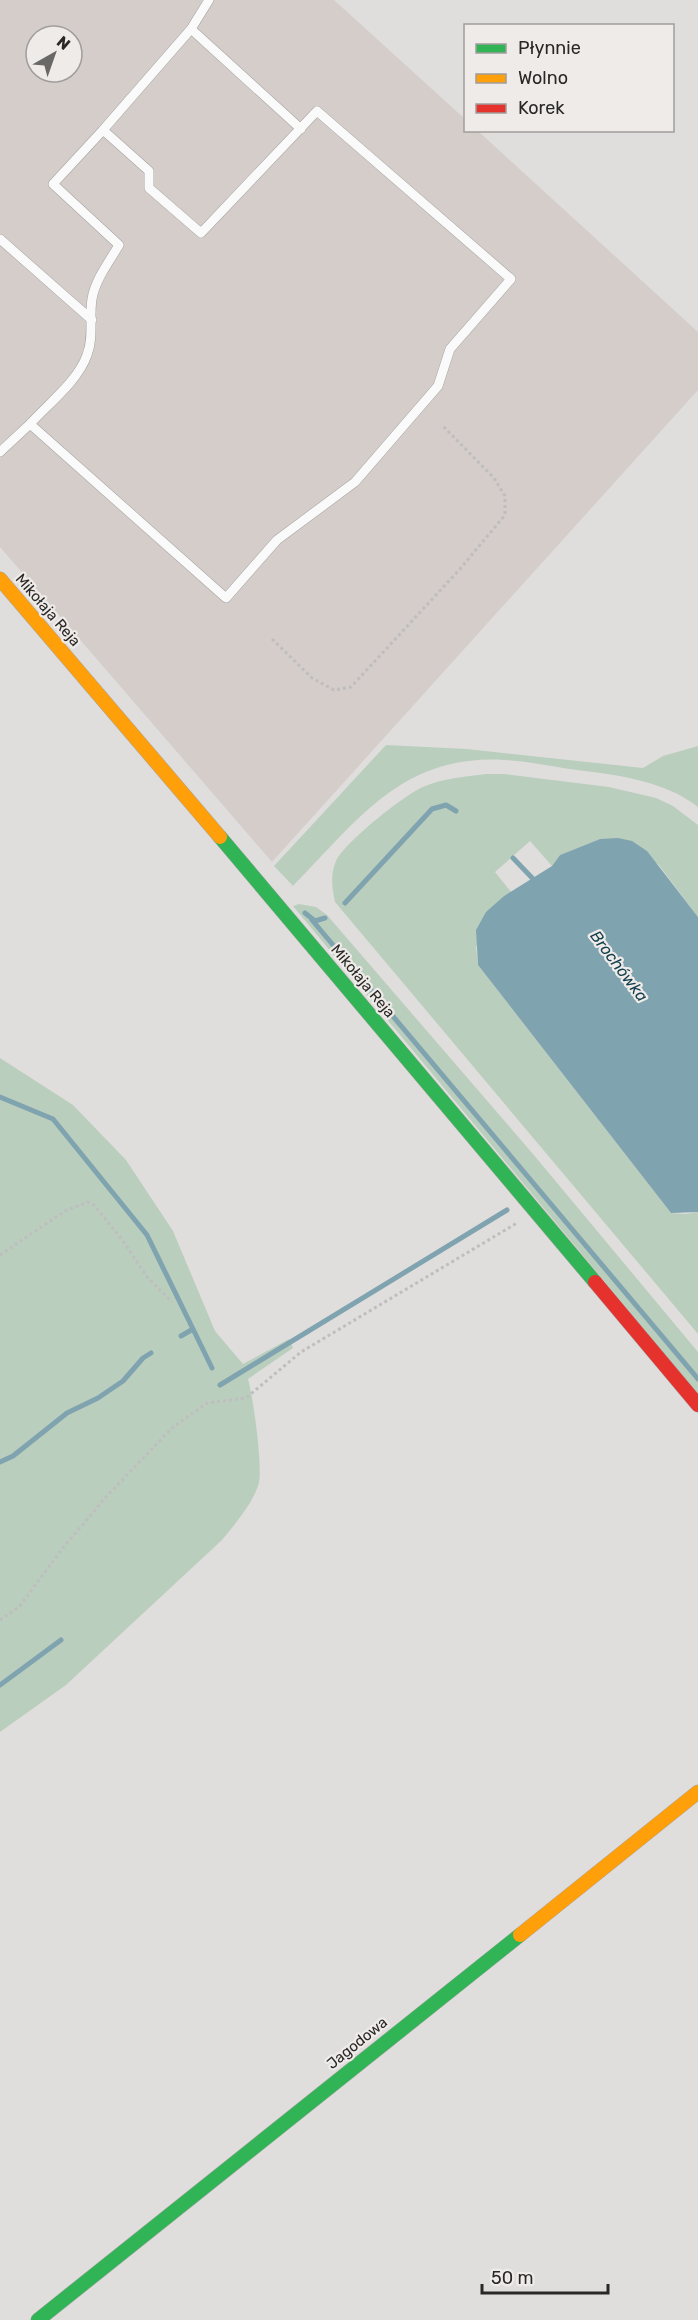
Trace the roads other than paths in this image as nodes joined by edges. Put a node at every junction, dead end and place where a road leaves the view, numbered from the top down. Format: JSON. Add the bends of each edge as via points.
{"nodes":[{"id":1,"x":209,"y":0,"type":"edge"},
{"id":2,"x":191,"y":30,"type":"junction"},
{"id":3,"x":301,"y":129,"type":"junction"},
{"id":4,"x":103,"y":130,"type":"junction"},
{"id":5,"x":0,"y":239,"type":"edge"},
{"id":6,"x":92,"y":320,"type":"junction"},
{"id":7,"x":30,"y":424,"type":"junction"},
{"id":8,"x":0,"y":452,"type":"edge"},
{"id":9,"x":0,"y":579,"type":"edge"},
{"id":10,"x":698,"y":1405,"type":"edge"},
{"id":11,"x":698,"y":1792,"type":"edge"},
{"id":12,"x":38,"y":2320,"type":"edge"}],
"edges":[{"from":1,"to":2,"type":"lane"},
{"from":2,"to":3,"type":"lane"},
{"from":2,"to":4,"type":"lane"},
{"from":3,"to":4,"type":"lane","via":[[201,232],[149,188],[149,171]]},
{"from":3,"to":7,"type":"lane","via":[[317,111],[511,279],[450,349],[438,386],[355,482],[277,540],[226,598]]},
{"from":4,"to":6,"type":"lane","via":[[53,184],[119,245],[98,280],[92,299]]},
{"from":5,"to":6,"type":"lane"},
{"from":6,"to":7,"type":"lane","via":[[87,356],[76,374]]},
{"from":7,"to":8,"type":"lane"},
{"from":9,"to":10,"type":"street","name":"Mikołaja Reja"},
{"from":11,"to":12,"type":"street","name":"Jagodowa"}]}
